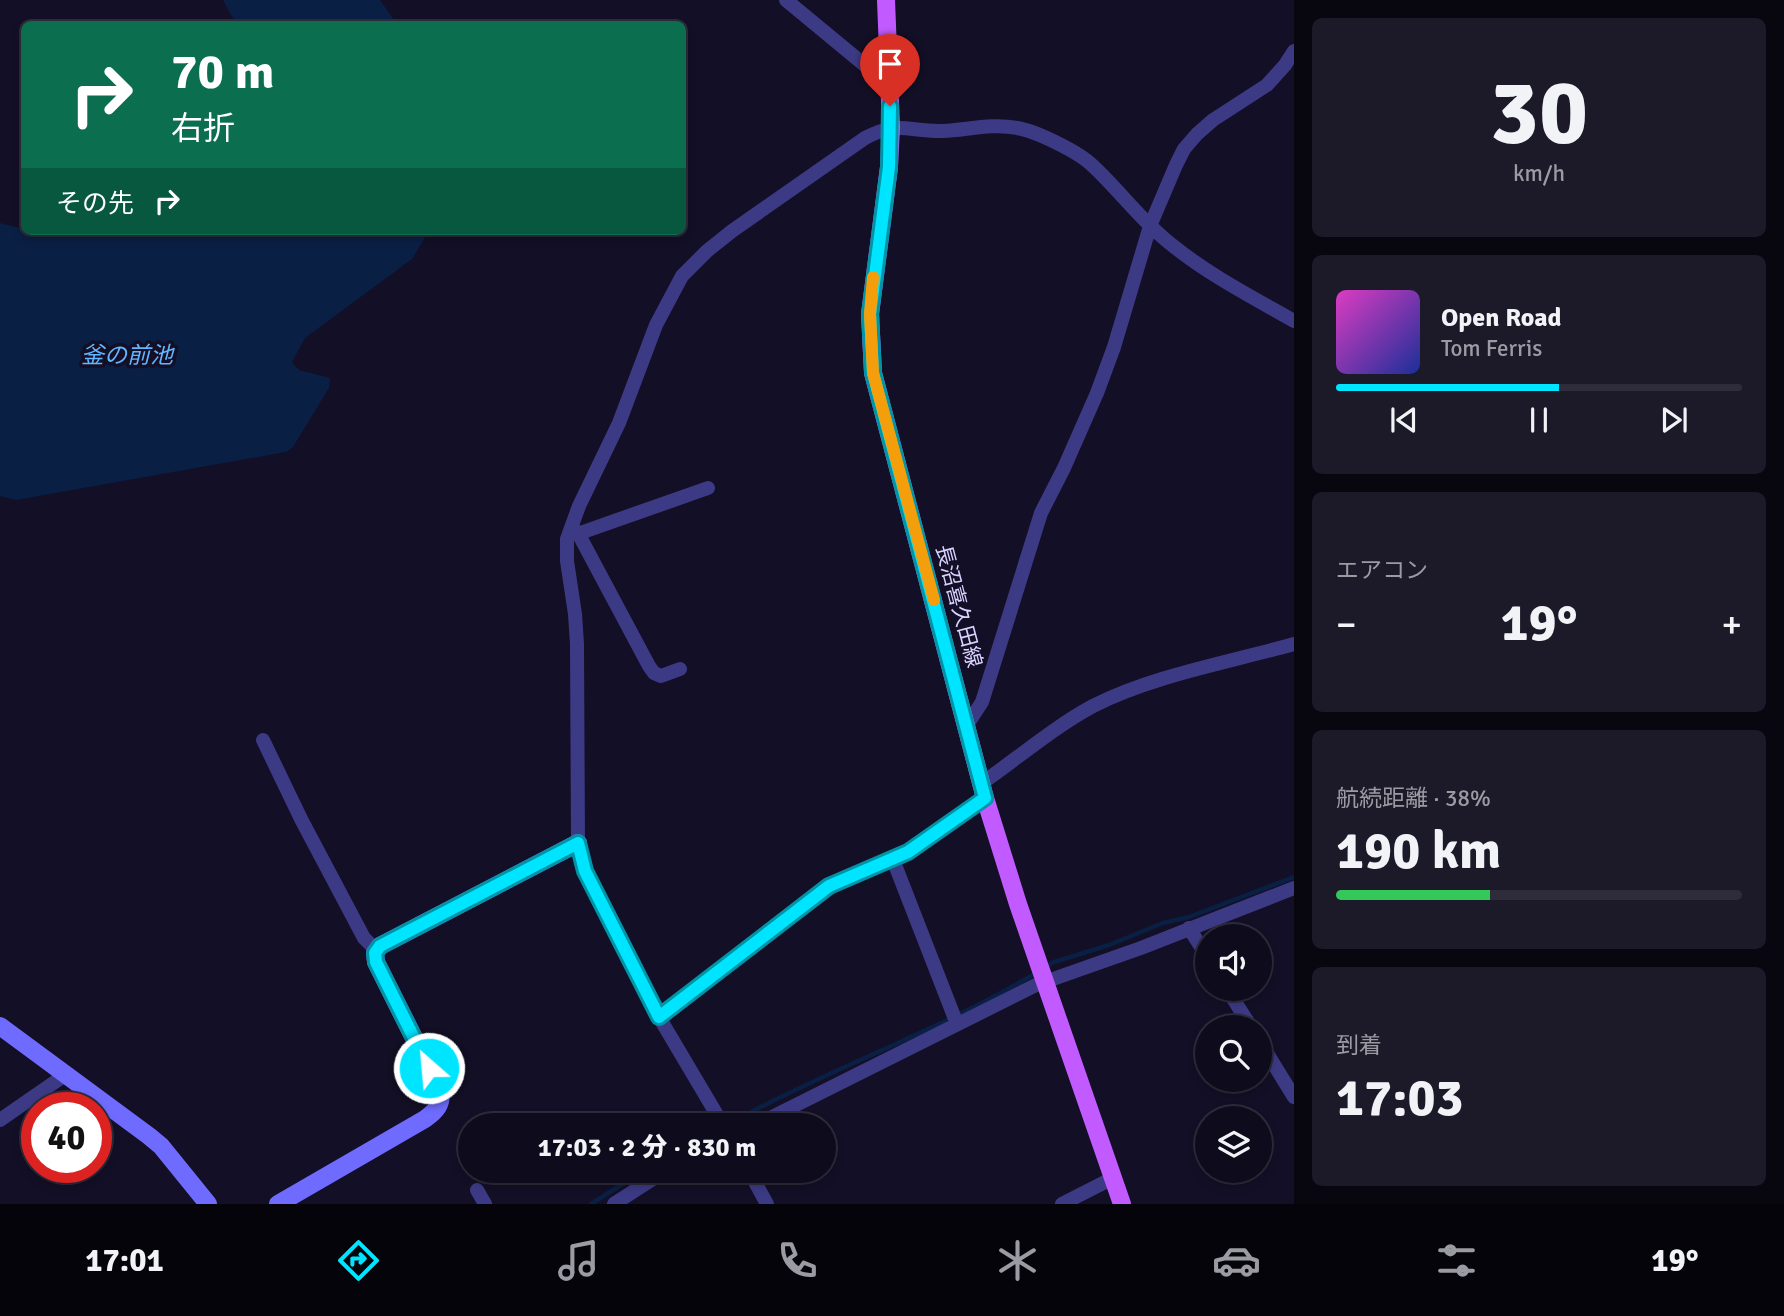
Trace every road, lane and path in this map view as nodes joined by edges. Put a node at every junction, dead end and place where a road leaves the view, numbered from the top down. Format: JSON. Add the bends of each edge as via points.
{"nodes":[{"id":1,"x":786,"y":0,"type":"edge"},
{"id":2,"x":886,"y":0,"type":"edge"},
{"id":3,"x":1294,"y":51,"type":"edge"},
{"id":4,"x":890,"y":86,"type":"junction"},
{"id":5,"x":891,"y":127,"type":"junction"},
{"id":6,"x":1150,"y":226,"type":"junction"},
{"id":7,"x":1294,"y":321,"type":"edge"},
{"id":8,"x":708,"y":488,"type":"dead end"},
{"id":9,"x":574,"y":533,"type":"junction"},
{"id":10,"x":1294,"y":644,"type":"edge"},
{"id":11,"x":680,"y":669,"type":"dead end"},
{"id":12,"x":967,"y":725,"type":"junction"},
{"id":13,"x":263,"y":740,"type":"dead end"},
{"id":14,"x":983,"y":791,"type":"junction"},
{"id":15,"x":578,"y":843,"type":"junction"},
{"id":16,"x":892,"y":857,"type":"junction"},
{"id":17,"x":1294,"y":888,"type":"edge"},
{"id":18,"x":1189,"y":928,"type":"junction"},
{"id":19,"x":1195,"y":937,"type":"edge"},
{"id":20,"x":377,"y":951,"type":"junction"},
{"id":21,"x":1045,"y":982,"type":"junction"},
{"id":22,"x":659,"y":1017,"type":"junction"},
{"id":23,"x":957,"y":1024,"type":"junction"},
{"id":24,"x":0,"y":1026,"type":"edge"},
{"id":25,"x":1272,"y":1057,"type":"edge"},
{"id":26,"x":65,"y":1075,"type":"junction"},
{"id":27,"x":1290,"y":1080,"type":"edge"},
{"id":28,"x":1294,"y":1097,"type":"edge"},
{"id":29,"x":716,"y":1113,"type":"edge"},
{"id":30,"x":780,"y":1113,"type":"edge"},
{"id":31,"x":0,"y":1120,"type":"edge"},
{"id":32,"x":1113,"y":1178,"type":"junction"},
{"id":33,"x":646,"y":1183,"type":"edge"},
{"id":34,"x":756,"y":1183,"type":"edge"},
{"id":35,"x":477,"y":1190,"type":"dead end"},
{"id":36,"x":208,"y":1204,"type":"edge"},
{"id":37,"x":278,"y":1204,"type":"edge"},
{"id":38,"x":485,"y":1204,"type":"edge"},
{"id":39,"x":614,"y":1204,"type":"edge"},
{"id":40,"x":767,"y":1204,"type":"edge"},
{"id":41,"x":1062,"y":1204,"type":"edge"},
{"id":42,"x":1122,"y":1204,"type":"edge"}],
"edges":[{"from":1,"to":4,"type":"street"},
{"from":2,"to":4,"type":"main road","name":"長沼喜久田線"},
{"from":3,"to":6,"type":"street","via":[[1267,85],[1213,120],[1184,149]]},
{"from":4,"to":5,"type":"main road","name":"長沼喜久田線"},
{"from":5,"to":6,"type":"street","via":[[941,131],[993,126],[1042,136],[1091,164]]},
{"from":5,"to":9,"type":"street","via":[[865,138],[732,231],[682,276],[579,506]]},
{"from":5,"to":12,"type":"main road","name":"長沼喜久田線","via":[[870,314],[873,373]]},
{"from":6,"to":7,"type":"street","via":[[1196,264]]},
{"from":6,"to":12,"type":"street","via":[[1110,359],[1041,513],[989,684]]},
{"from":8,"to":9,"type":"street"},
{"from":9,"to":11,"type":"street","via":[[649,666],[661,676]]},
{"from":9,"to":15,"type":"street","via":[[567,561],[578,678]]},
{"from":10,"to":14,"type":"street","via":[[1104,701],[1067,722]]},
{"from":12,"to":14,"type":"main road","name":"長沼喜久田線"},
{"from":13,"to":20,"type":"street","via":[[364,938]]},
{"from":14,"to":16,"type":"street","via":[[917,846]]},
{"from":14,"to":21,"type":"main road","name":"長沼喜久田線"},
{"from":15,"to":20,"type":"street"},
{"from":15,"to":22,"type":"street","via":[[585,871]]},
{"from":16,"to":22,"type":"street","via":[[816,894]]},
{"from":16,"to":23,"type":"street"},
{"from":17,"to":18,"type":"street"},
{"from":18,"to":19,"type":"street"},
{"from":18,"to":21,"type":"street"},
{"from":20,"to":37,"type":"street","via":[[376,962],[440,1090],[440,1105],[425,1119]]},
{"from":21,"to":23,"type":"street"},
{"from":21,"to":32,"type":"main road","name":"長沼喜久田線"},
{"from":22,"to":29,"type":"street"},
{"from":23,"to":30,"type":"street"},
{"from":24,"to":26,"type":"street"},
{"from":25,"to":27,"type":"street"},
{"from":26,"to":31,"type":"street"},
{"from":26,"to":36,"type":"street","via":[[161,1146]]},
{"from":27,"to":28,"type":"street"},
{"from":32,"to":41,"type":"street"},
{"from":32,"to":42,"type":"main road","name":"長沼喜久田線"},
{"from":33,"to":39,"type":"street"},
{"from":34,"to":40,"type":"street"},
{"from":35,"to":38,"type":"street"}]}
